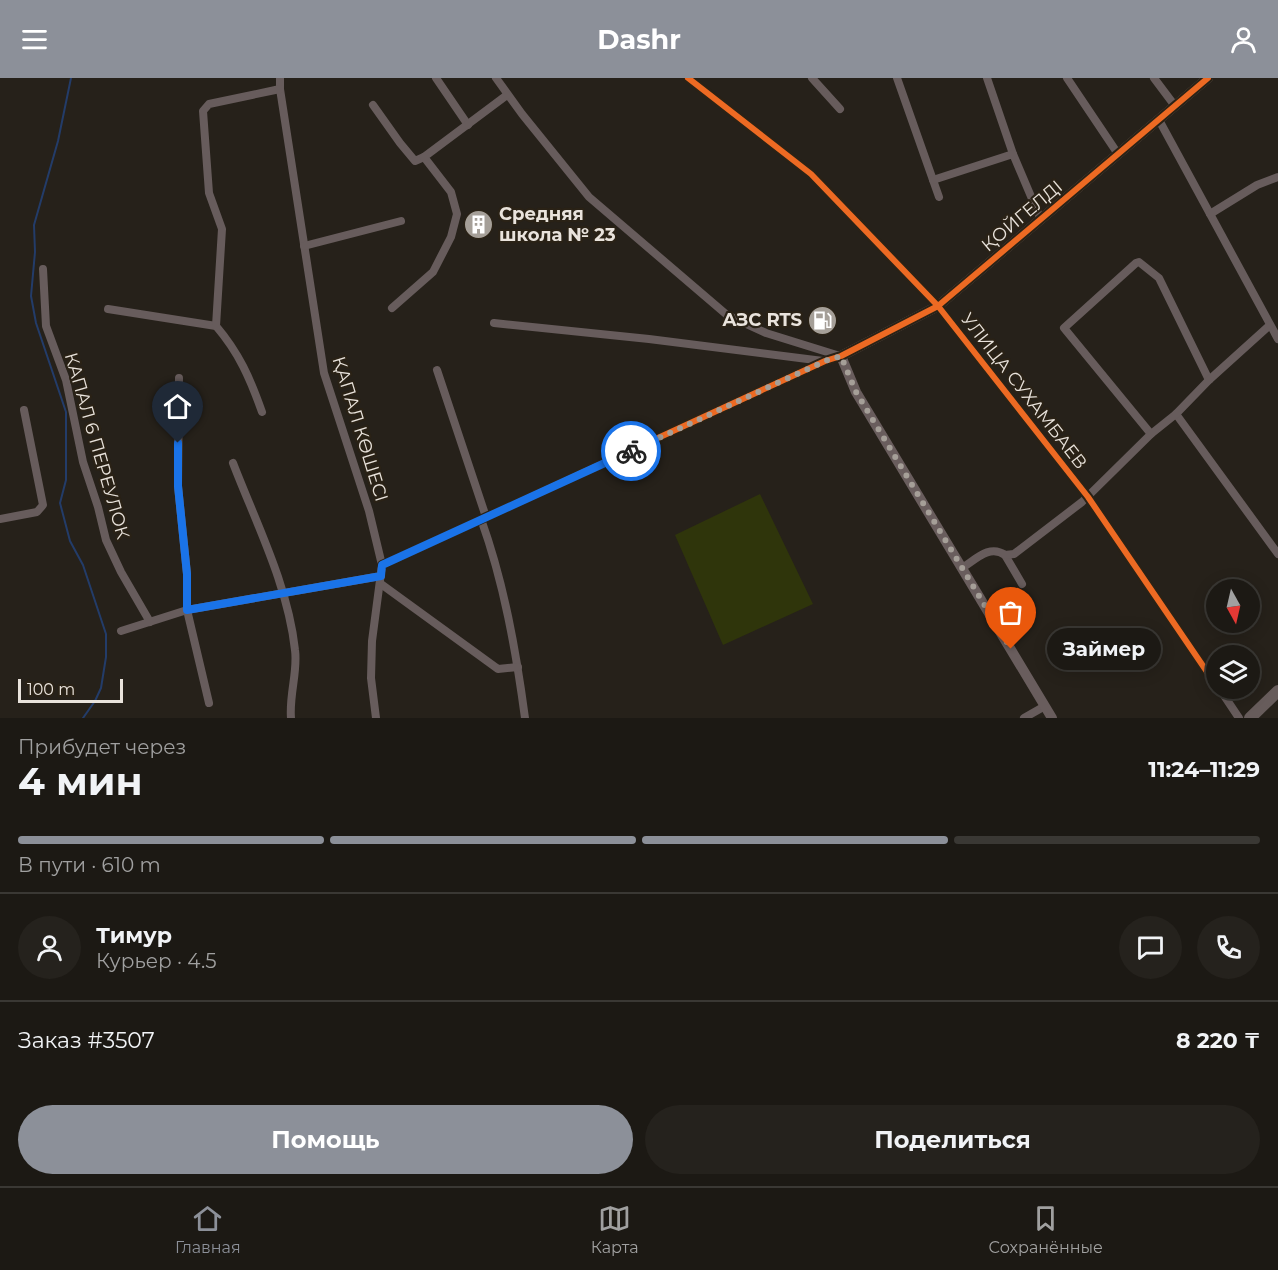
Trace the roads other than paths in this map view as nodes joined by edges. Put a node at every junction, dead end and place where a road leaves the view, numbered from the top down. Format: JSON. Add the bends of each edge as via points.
{"nodes":[{"id":1,"x":280,"y":78,"type":"edge"},
{"id":2,"x":436,"y":78,"type":"edge"},
{"id":3,"x":496,"y":78,"type":"edge"},
{"id":4,"x":688,"y":78,"type":"edge"},
{"id":5,"x":812,"y":78,"type":"edge"},
{"id":6,"x":897,"y":78,"type":"edge"},
{"id":7,"x":987,"y":78,"type":"edge"},
{"id":8,"x":1067,"y":78,"type":"edge"},
{"id":9,"x":1155,"y":78,"type":"edge"},
{"id":10,"x":1208,"y":78,"type":"edge"},
{"id":11,"x":280,"y":89,"type":"junction"},
{"id":12,"x":507,"y":95,"type":"junction"},
{"id":13,"x":373,"y":105,"type":"dead end"},
{"id":14,"x":1175,"y":106,"type":"junction"},
{"id":15,"x":840,"y":109,"type":"dead end"},
{"id":16,"x":1159,"y":120,"type":"junction"},
{"id":17,"x":468,"y":125,"type":"junction"},
{"id":18,"x":1013,"y":154,"type":"junction"},
{"id":19,"x":1118,"y":154,"type":"junction"},
{"id":20,"x":424,"y":157,"type":"junction"},
{"id":21,"x":1278,"y":177,"type":"edge"},
{"id":22,"x":933,"y":180,"type":"junction"},
{"id":23,"x":939,"y":198,"type":"dead end"},
{"id":24,"x":1210,"y":214,"type":"junction"},
{"id":25,"x":1041,"y":220,"type":"junction"},
{"id":26,"x":401,"y":221,"type":"dead end"},
{"id":27,"x":304,"y":246,"type":"junction"},
{"id":28,"x":43,"y":269,"type":"dead end"},
{"id":29,"x":938,"y":306,"type":"junction"},
{"id":30,"x":392,"y":308,"type":"dead end"},
{"id":31,"x":108,"y":309,"type":"dead end"},
{"id":32,"x":494,"y":323,"type":"dead end"},
{"id":33,"x":1270,"y":325,"type":"junction"},
{"id":34,"x":216,"y":326,"type":"junction"},
{"id":35,"x":1278,"y":339,"type":"edge"},
{"id":36,"x":841,"y":356,"type":"junction"},
{"id":37,"x":825,"y":361,"type":"junction"},
{"id":38,"x":437,"y":370,"type":"dead end"},
{"id":39,"x":179,"y":378,"type":"dead end"},
{"id":40,"x":1209,"y":380,"type":"junction"},
{"id":41,"x":24,"y":410,"type":"dead end"},
{"id":42,"x":262,"y":412,"type":"dead end"},
{"id":43,"x":1176,"y":414,"type":"junction"},
{"id":44,"x":1151,"y":434,"type":"junction"},
{"id":45,"x":233,"y":463,"type":"dead end"},
{"id":46,"x":1088,"y":497,"type":"junction"},
{"id":47,"x":483,"y":518,"type":"junction"},
{"id":48,"x":0,"y":519,"type":"edge"},
{"id":49,"x":1278,"y":554,"type":"edge"},
{"id":50,"x":1005,"y":555,"type":"junction"},
{"id":51,"x":382,"y":565,"type":"junction"},
{"id":52,"x":962,"y":568,"type":"junction"},
{"id":53,"x":381,"y":580,"type":"junction"},
{"id":54,"x":1022,"y":584,"type":"dead end"},
{"id":55,"x":284,"y":594,"type":"junction"},
{"id":56,"x":187,"y":610,"type":"junction"},
{"id":57,"x":150,"y":622,"type":"junction"},
{"id":58,"x":121,"y":631,"type":"dead end"},
{"id":59,"x":518,"y":667,"type":"junction"},
{"id":60,"x":1206,"y":670,"type":"edge"},
{"id":61,"x":1278,"y":691,"type":"edge"},
{"id":62,"x":1226,"y":699,"type":"edge"},
{"id":63,"x":209,"y":703,"type":"dead end"},
{"id":64,"x":1045,"y":706,"type":"junction"},
{"id":65,"x":291,"y":718,"type":"edge"},
{"id":66,"x":376,"y":718,"type":"edge"},
{"id":67,"x":525,"y":718,"type":"edge"},
{"id":68,"x":1024,"y":718,"type":"edge"},
{"id":69,"x":1052,"y":718,"type":"edge"},
{"id":70,"x":1239,"y":718,"type":"edge"},
{"id":71,"x":1250,"y":718,"type":"edge"}],
"edges":[{"from":1,"to":11,"type":"street","name":"ҚАПАЛ КӨШЕСІ"},
{"from":2,"to":17,"type":"street"},
{"from":3,"to":12,"type":"street"},
{"from":4,"to":29,"type":"street","name":"УЛИЦА СУХАМБАЕВ","via":[[811,174]]},
{"from":5,"to":15,"type":"street"},
{"from":6,"to":22,"type":"street"},
{"from":7,"to":18,"type":"street"},
{"from":8,"to":19,"type":"street"},
{"from":9,"to":14,"type":"street"},
{"from":10,"to":14,"type":"street","name":"ҚОЙГЕЛДІ"},
{"from":11,"to":27,"type":"street","name":"ҚАПАЛ КӨШЕСІ"},
{"from":11,"to":34,"type":"street","via":[[208,104],[203,111],[209,193],[222,229]]},
{"from":12,"to":17,"type":"street"},
{"from":12,"to":36,"type":"street","via":[[589,197],[727,315],[766,333]]},
{"from":13,"to":20,"type":"street","via":[[415,161]]},
{"from":14,"to":16,"type":"street","name":"ҚОЙГЕЛДІ"},
{"from":16,"to":19,"type":"street","name":"ҚОЙГЕЛДІ"},
{"from":16,"to":24,"type":"street"},
{"from":17,"to":20,"type":"street"},
{"from":18,"to":22,"type":"street"},
{"from":18,"to":25,"type":"street"},
{"from":19,"to":25,"type":"street","name":"ҚОЙГЕЛДІ"},
{"from":20,"to":30,"type":"street","via":[[451,192],[457,214],[451,237],[433,272]]},
{"from":21,"to":24,"type":"street","via":[[1257,185]]},
{"from":22,"to":23,"type":"street"},
{"from":24,"to":33,"type":"street"},
{"from":25,"to":29,"type":"street","name":"ҚОЙГЕЛДІ"},
{"from":26,"to":27,"type":"street"},
{"from":27,"to":51,"type":"street","name":"ҚАПАЛ КӨШЕСІ","via":[[324,373],[369,511]]},
{"from":28,"to":57,"type":"street","name":"КАПАЛ 6 ПЕРЕУЛОК","via":[[46,326],[66,380],[83,462],[106,540]]},
{"from":29,"to":36,"type":"street","name":"ҚОЙГЕЛДІ"},
{"from":29,"to":46,"type":"street","name":"УЛИЦА СУХАМБАЕВ"},
{"from":31,"to":34,"type":"street"},
{"from":32,"to":37,"type":"street"},
{"from":33,"to":35,"type":"street"},
{"from":33,"to":40,"type":"street"},
{"from":34,"to":42,"type":"street","via":[[247,370]]},
{"from":36,"to":37,"type":"street"},
{"from":36,"to":52,"type":"street","via":[[856,392]]},
{"from":37,"to":47,"type":"street"},
{"from":38,"to":47,"type":"street"},
{"from":39,"to":56,"type":"street","via":[[178,486]]},
{"from":40,"to":43,"type":"street"},
{"from":40,"to":44,"type":"street","via":[[1159,278],[1136,263],[1064,328]]},
{"from":41,"to":48,"type":"street","via":[[44,505],[38,512]]},
{"from":43,"to":44,"type":"street"},
{"from":43,"to":49,"type":"street"},
{"from":44,"to":46,"type":"street"},
{"from":45,"to":55,"type":"street"},
{"from":46,"to":50,"type":"street","via":[[1014,554]]},
{"from":46,"to":60,"type":"street","name":"УЛИЦА СУХАМБАЕВ"},
{"from":47,"to":51,"type":"street"},
{"from":47,"to":59,"type":"street"},
{"from":50,"to":52,"type":"street","via":[[990,550]]},
{"from":50,"to":54,"type":"street"},
{"from":51,"to":53,"type":"street","name":"ҚАПАЛ КӨШЕСІ"},
{"from":52,"to":64,"type":"street"},
{"from":53,"to":55,"type":"street"},
{"from":53,"to":59,"type":"street","via":[[498,669]]},
{"from":53,"to":66,"type":"street","name":"ҚАПАЛ КӨШЕСІ","via":[[372,641]]},
{"from":55,"to":56,"type":"street"},
{"from":55,"to":65,"type":"street","via":[[296,652]]},
{"from":56,"to":57,"type":"street"},
{"from":56,"to":63,"type":"street"},
{"from":57,"to":58,"type":"street"},
{"from":59,"to":67,"type":"street"},
{"from":61,"to":71,"type":"main road"},
{"from":62,"to":70,"type":"street"},
{"from":64,"to":68,"type":"street"},
{"from":64,"to":69,"type":"street"}]}
